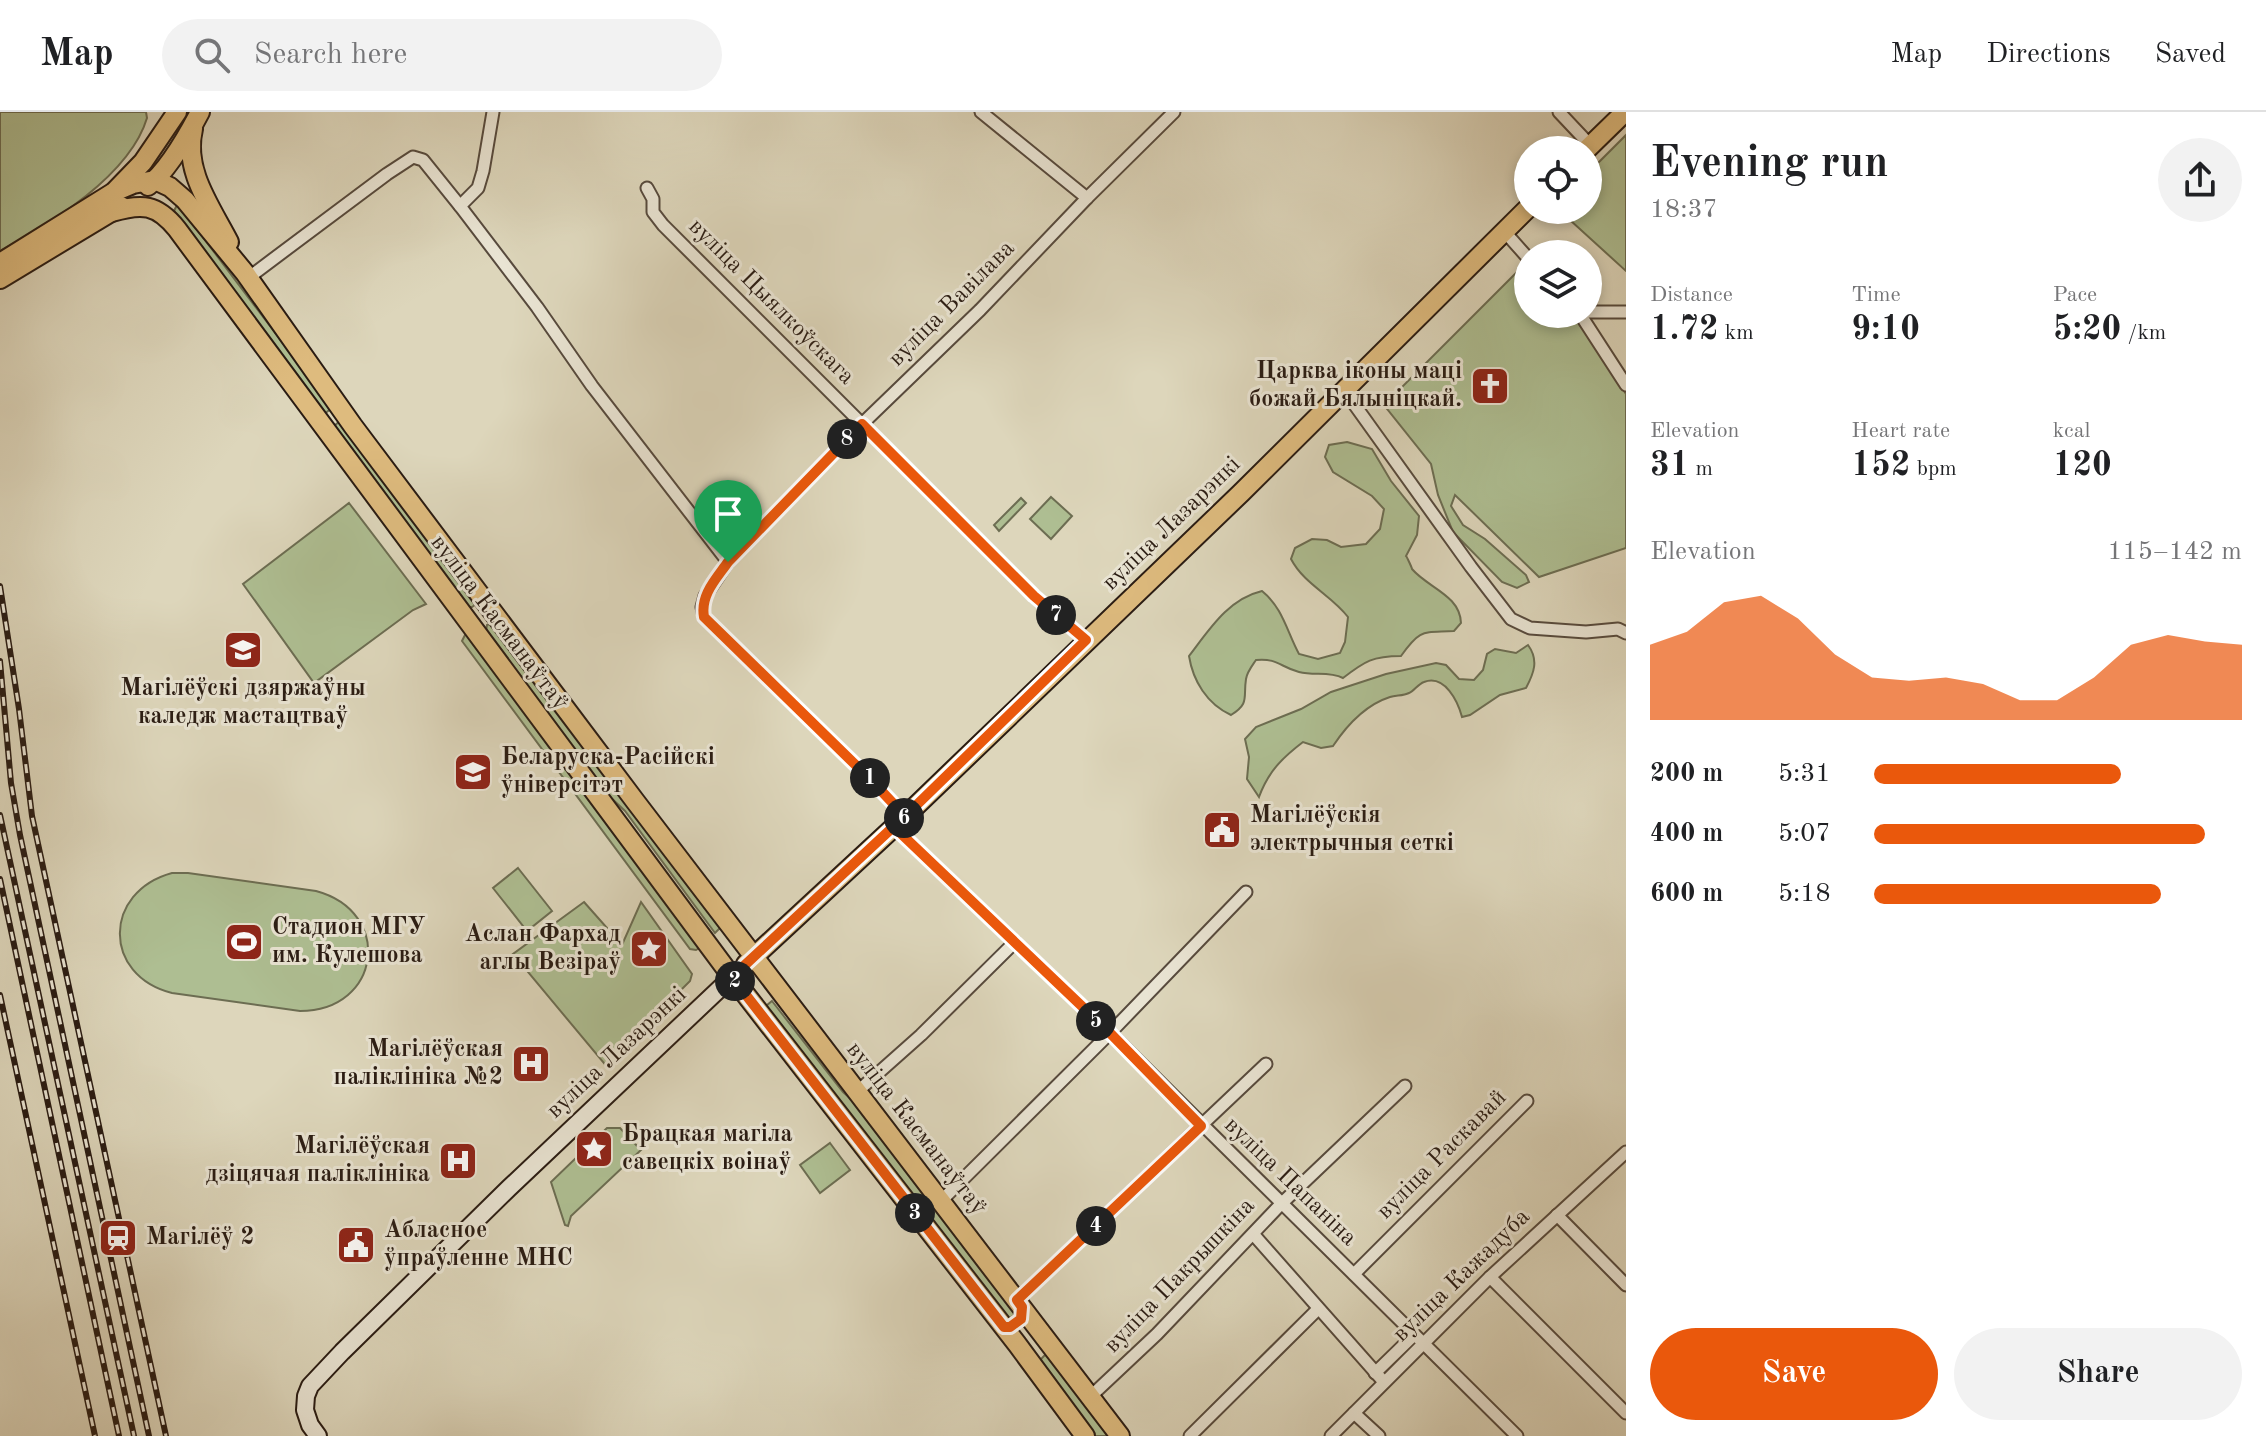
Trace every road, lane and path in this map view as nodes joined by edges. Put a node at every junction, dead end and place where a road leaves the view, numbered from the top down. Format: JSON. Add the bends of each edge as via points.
{"nodes":[{"id":1,"x":176,"y":112,"type":"edge"},
{"id":2,"x":493,"y":112,"type":"edge"},
{"id":3,"x":981,"y":112,"type":"edge"},
{"id":4,"x":1174,"y":112,"type":"edge"},
{"id":5,"x":1559,"y":112,"type":"edge"},
{"id":6,"x":1625,"y":112,"type":"edge"},
{"id":7,"x":197,"y":117,"type":"edge"},
{"id":8,"x":1578,"y":136,"type":"edge"},
{"id":9,"x":1600,"y":136,"type":"edge"},
{"id":10,"x":155,"y":180,"type":"junction"},
{"id":11,"x":647,"y":188,"type":"dead end"},
{"id":12,"x":1087,"y":198,"type":"junction"},
{"id":13,"x":185,"y":200,"type":"junction"},
{"id":14,"x":110,"y":201,"type":"junction"},
{"id":15,"x":460,"y":206,"type":"junction"},
{"id":16,"x":169,"y":219,"type":"junction"},
{"id":17,"x":1514,"y":221,"type":"edge"},
{"id":18,"x":1504,"y":231,"type":"junction"},
{"id":19,"x":1514,"y":242,"type":"edge"},
{"id":20,"x":29,"y":253,"type":"junction"},
{"id":21,"x":0,"y":263,"type":"edge"},
{"id":22,"x":246,"y":276,"type":"junction"},
{"id":23,"x":0,"y":279,"type":"edge"},
{"id":24,"x":1602,"y":312,"type":"edge"},
{"id":25,"x":1626,"y":312,"type":"edge"},
{"id":26,"x":1589,"y":328,"type":"edge"},
{"id":27,"x":1626,"y":385,"type":"edge"},
{"id":28,"x":1344,"y":390,"type":"junction"},
{"id":29,"x":862,"y":424,"type":"junction"},
{"id":30,"x":728,"y":562,"type":"junction"},
{"id":31,"x":1626,"y":633,"type":"edge"},
{"id":32,"x":1086,"y":640,"type":"junction"},
{"id":33,"x":900,"y":822,"type":"junction"},
{"id":34,"x":1246,"y":892,"type":"dead end"},
{"id":35,"x":1015,"y":942,"type":"junction"},
{"id":36,"x":753,"y":958,"type":"junction"},
{"id":37,"x":732,"y":977,"type":"junction"},
{"id":38,"x":1110,"y":1033,"type":"junction"},
{"id":39,"x":1266,"y":1064,"type":"dead end"},
{"id":40,"x":1405,"y":1086,"type":"dead end"},
{"id":41,"x":858,"y":1091,"type":"junction"},
{"id":42,"x":1527,"y":1101,"type":"dead end"},
{"id":43,"x":1201,"y":1126,"type":"junction"},
{"id":44,"x":1626,"y":1152,"type":"edge"},
{"id":45,"x":941,"y":1201,"type":"junction"},
{"id":46,"x":1281,"y":1204,"type":"junction"},
{"id":47,"x":1557,"y":1215,"type":"junction"},
{"id":48,"x":1254,"y":1235,"type":"junction"},
{"id":49,"x":1354,"y":1274,"type":"junction"},
{"id":50,"x":1490,"y":1277,"type":"junction"},
{"id":51,"x":1626,"y":1285,"type":"edge"},
{"id":52,"x":1019,"y":1304,"type":"junction"},
{"id":53,"x":1318,"y":1309,"type":"junction"},
{"id":54,"x":1004,"y":1327,"type":"junction"},
{"id":55,"x":1413,"y":1336,"type":"junction"},
{"id":56,"x":1423,"y":1345,"type":"junction"},
{"id":57,"x":1053,"y":1350,"type":"junction"},
{"id":58,"x":1033,"y":1365,"type":"junction"},
{"id":59,"x":1375,"y":1373,"type":"junction"},
{"id":60,"x":1384,"y":1382,"type":"junction"},
{"id":61,"x":1090,"y":1397,"type":"junction"},
{"id":62,"x":1354,"y":1413,"type":"junction"},
{"id":63,"x":1626,"y":1413,"type":"edge"},
{"id":64,"x":318,"y":1436,"type":"edge"},
{"id":65,"x":1085,"y":1436,"type":"edge"},
{"id":66,"x":1120,"y":1436,"type":"edge"},
{"id":67,"x":1190,"y":1436,"type":"edge"},
{"id":68,"x":1331,"y":1436,"type":"edge"},
{"id":69,"x":1379,"y":1436,"type":"edge"},
{"id":70,"x":1517,"y":1436,"type":"edge"}],
"edges":[{"from":1,"to":10,"type":"main road"},
{"from":1,"to":14,"type":"main road"},
{"from":2,"to":15,"type":"street","via":[[478,188]]},
{"from":3,"to":12,"type":"street"},
{"from":4,"to":12,"type":"street","name":"вуліца Вавілава"},
{"from":5,"to":8,"type":"street"},
{"from":6,"to":9,"type":"main road"},
{"from":7,"to":10,"type":"main road"},
{"from":7,"to":22,"type":"main road","name":"вуліца Касманаўтаў","via":[[190,147],[194,173]]},
{"from":10,"to":13,"type":"main road","name":"вуліца Касманаўтаў"},
{"from":10,"to":14,"type":"main road"},
{"from":10,"to":16,"type":"main road","name":"вуліца Касманаўтаў"},
{"from":11,"to":29,"type":"street","name":"вуліца Цыялкоўскага","via":[[653,212],[663,225]]},
{"from":12,"to":29,"type":"street","name":"вуліца Вавілава"},
{"from":13,"to":16,"type":"main road","via":[[174,195],[166,199]]},
{"from":13,"to":22,"type":"main road","name":"вуліца Касманаўтаў"},
{"from":14,"to":16,"type":"main road","via":[[145,206]]},
{"from":14,"to":20,"type":"main road"},
{"from":15,"to":22,"type":"street","via":[[423,160],[413,157]]},
{"from":15,"to":30,"type":"street"},
{"from":16,"to":37,"type":"main road","name":"вуліца Касманаўтаў"},
{"from":17,"to":18,"type":"main road","name":"вуліца Лазарэнкі"},
{"from":18,"to":19,"type":"street"},
{"from":18,"to":28,"type":"main road","name":"вуліца Лазарэнкі"},
{"from":20,"to":21,"type":"main road"},
{"from":20,"to":23,"type":"main road"},
{"from":22,"to":36,"type":"main road","name":"вуліца Касманаўтаў"},
{"from":24,"to":25,"type":"street"},
{"from":26,"to":27,"type":"street"},
{"from":28,"to":31,"type":"street","via":[[1511,619],[1530,628]]},
{"from":28,"to":32,"type":"main road","name":"вуліца Лазарэнкі"},
{"from":29,"to":30,"type":"street","name":"вуліца Вавілава"},
{"from":29,"to":32,"type":"street","name":"вуліца Цыялкоўскага","via":[[1034,596]]},
{"from":30,"to":33,"type":"street","name":"вуліца Папаніна","via":[[705,596],[704,617],[871,780]]},
{"from":32,"to":33,"type":"main road","name":"вуліца Лазарэнкі"},
{"from":33,"to":35,"type":"street","name":"вуліца Папаніна"},
{"from":33,"to":36,"type":"main road","name":"вуліца Лазарэнкі"},
{"from":34,"to":38,"type":"street"},
{"from":35,"to":38,"type":"street","name":"вуліца Папаніна"},
{"from":35,"to":41,"type":"street"},
{"from":36,"to":37,"type":"main road","name":"вуліца Лазарэнкі"},
{"from":36,"to":41,"type":"main road","name":"вуліца Касманаўтаў"},
{"from":37,"to":54,"type":"main road","name":"вуліца Касманаўтаў"},
{"from":37,"to":64,"type":"main road","name":"вуліца Лазарэнкі","via":[[310,1386],[305,1410]]},
{"from":38,"to":43,"type":"street","name":"вуліца Папаніна"},
{"from":38,"to":45,"type":"street"},
{"from":39,"to":43,"type":"street"},
{"from":40,"to":46,"type":"street","name":"вуліца Пакрышкіна"},
{"from":41,"to":45,"type":"main road","name":"вуліца Касманаўтаў"},
{"from":42,"to":49,"type":"street","name":"вуліца Раскавай"},
{"from":43,"to":46,"type":"street","name":"вуліца Папаніна"},
{"from":43,"to":52,"type":"street"},
{"from":44,"to":47,"type":"street","name":"вуліца Кажадуба"},
{"from":45,"to":52,"type":"main road","name":"вуліца Касманаўтаў"},
{"from":46,"to":48,"type":"street","name":"вуліца Пакрышкіна"},
{"from":46,"to":49,"type":"street","name":"вуліца Папаніна"},
{"from":47,"to":50,"type":"street","name":"вуліца Кажадуба"},
{"from":47,"to":51,"type":"street"},
{"from":48,"to":53,"type":"street"},
{"from":48,"to":61,"type":"street","name":"вуліца Пакрышкіна"},
{"from":49,"to":55,"type":"street","name":"вуліца Папаніна"},
{"from":50,"to":56,"type":"street","name":"вуліца Кажадуба"},
{"from":50,"to":63,"type":"street"},
{"from":52,"to":54,"type":"main road","via":[[1021,1319]]},
{"from":52,"to":57,"type":"main road","name":"вуліца Касманаўтаў"},
{"from":53,"to":59,"type":"street"},
{"from":53,"to":67,"type":"street"},
{"from":54,"to":58,"type":"main road","name":"вуліца Касманаўтаў"},
{"from":55,"to":56,"type":"street","name":"вуліца Папаніна"},
{"from":55,"to":59,"type":"street"},
{"from":56,"to":60,"type":"street","name":"вуліца Кажадуба"},
{"from":56,"to":70,"type":"street","name":"вуліца Папаніна"},
{"from":57,"to":58,"type":"main road","via":[[1041,1351]]},
{"from":57,"to":61,"type":"main road","name":"вуліца Касманаўтаў"},
{"from":58,"to":65,"type":"main road","name":"вуліца Касманаўтаў"},
{"from":59,"to":60,"type":"street"},
{"from":60,"to":62,"type":"street","name":"вуліца Кажадуба"},
{"from":61,"to":66,"type":"main road","name":"вуліца Касманаўтаў"},
{"from":62,"to":68,"type":"street","name":"вуліца Кажадуба"},
{"from":62,"to":69,"type":"street"}]}
